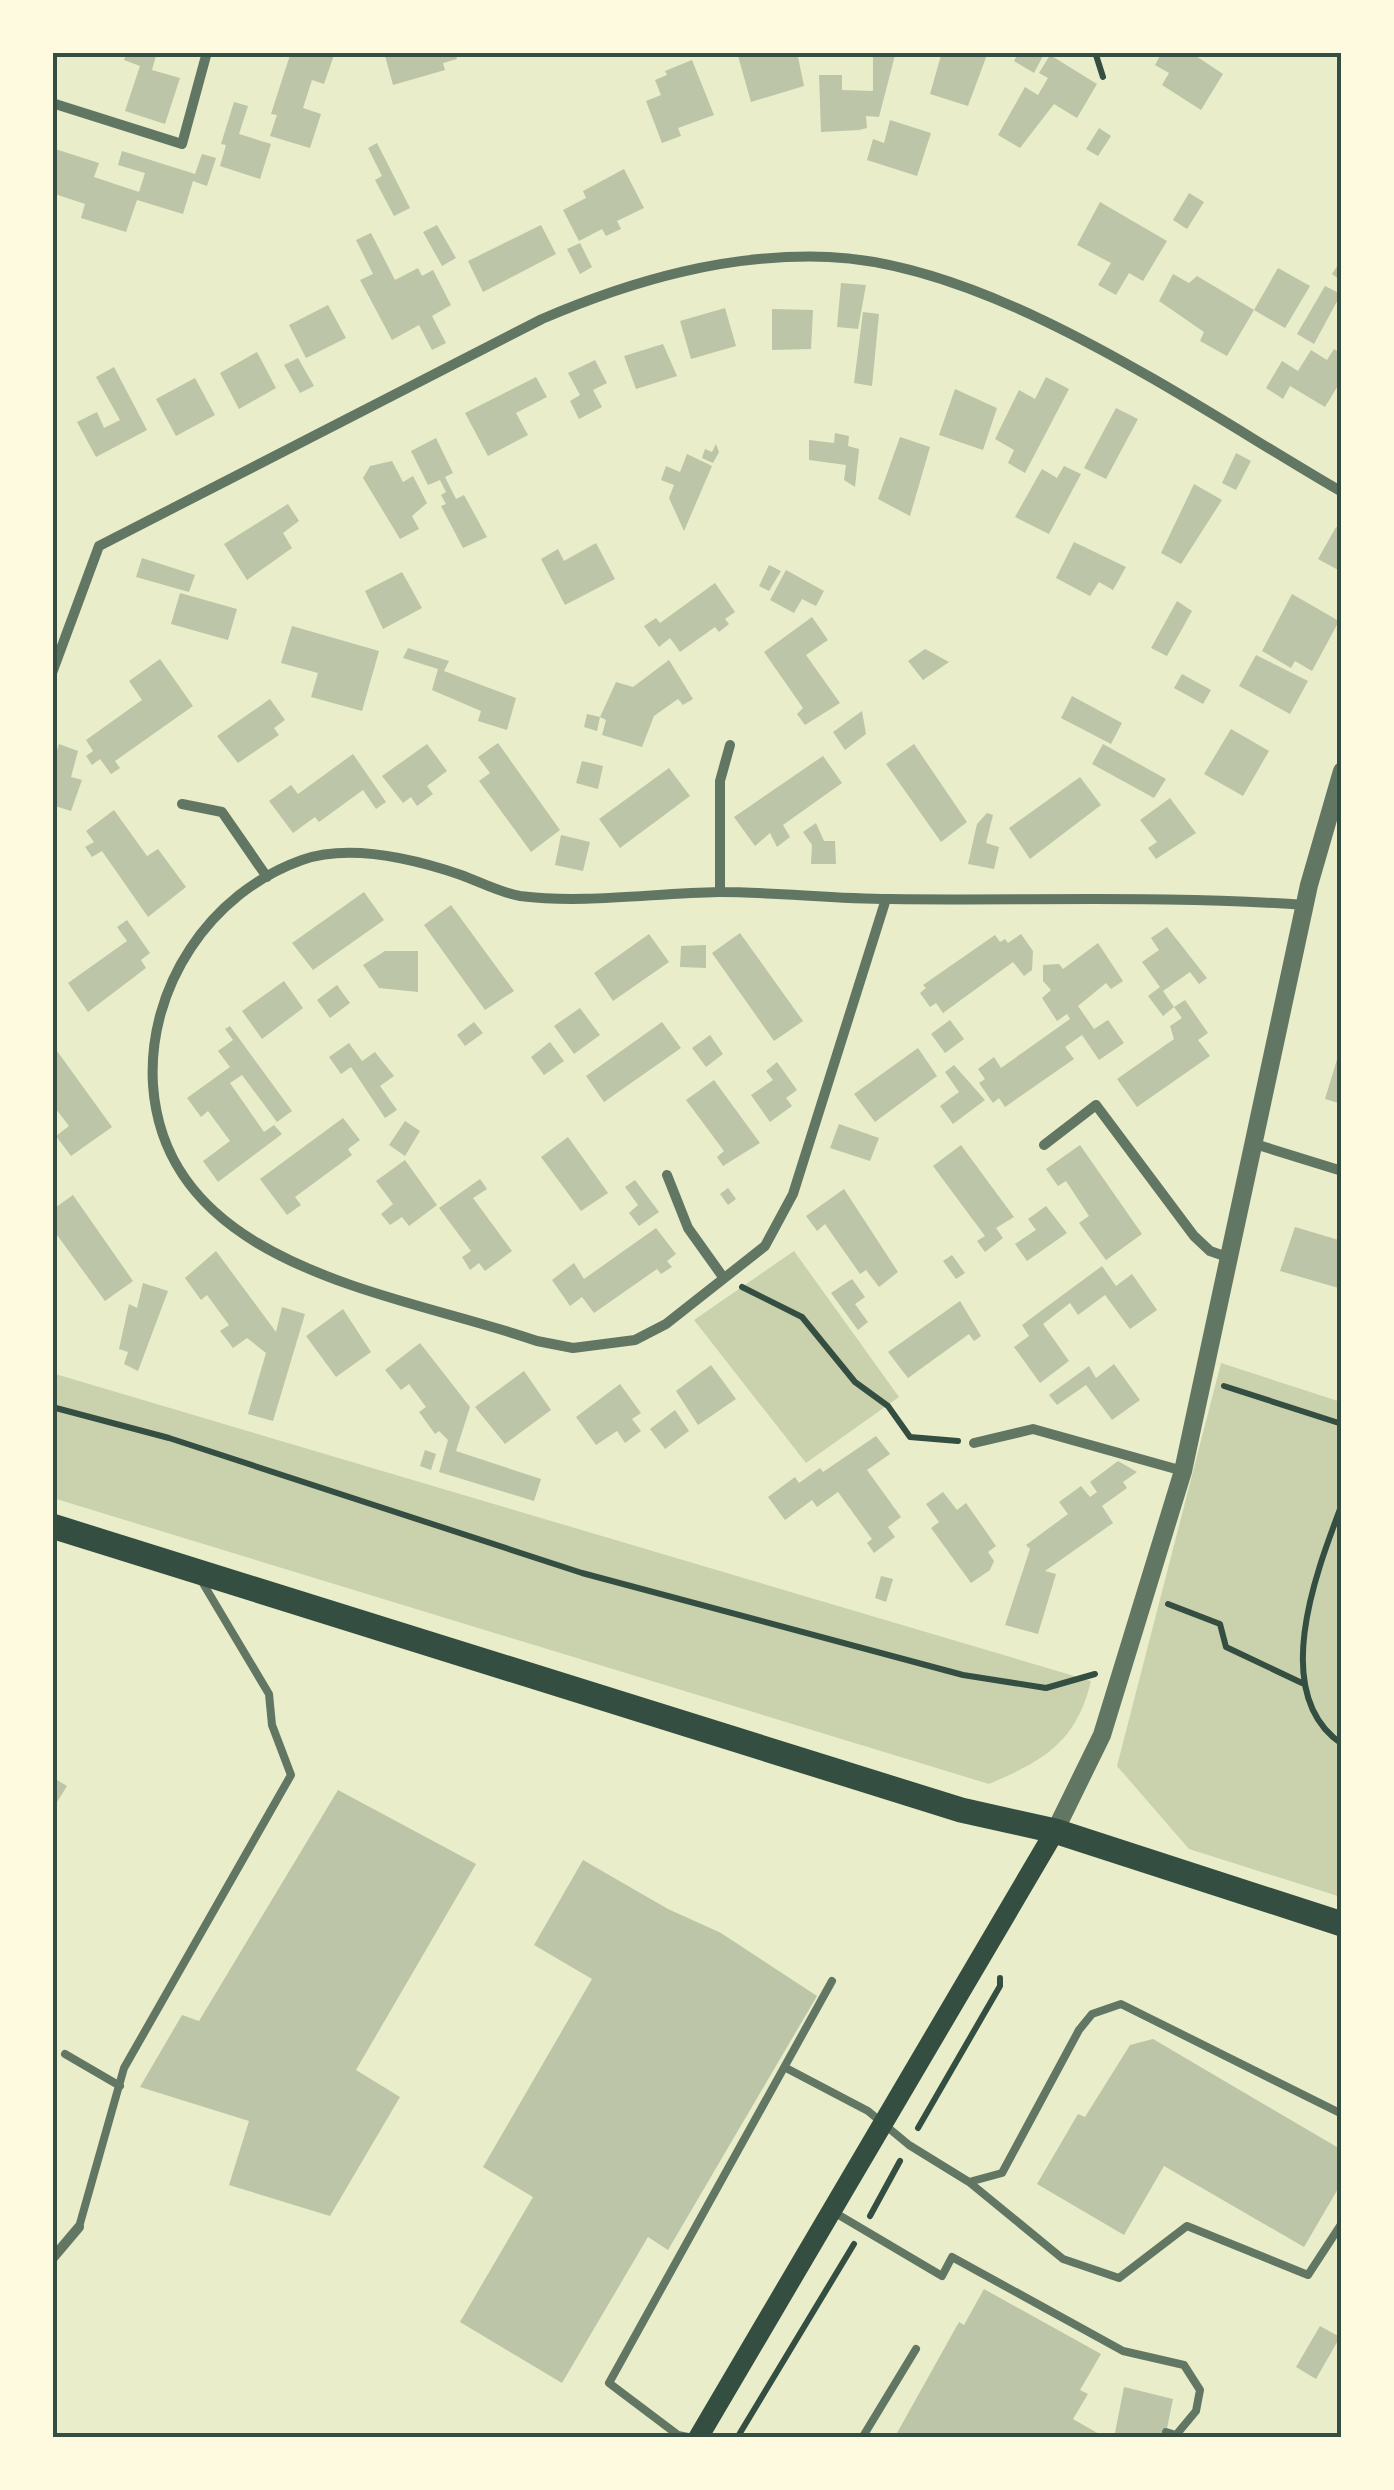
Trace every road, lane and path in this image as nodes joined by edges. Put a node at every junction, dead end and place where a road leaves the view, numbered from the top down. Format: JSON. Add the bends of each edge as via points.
{"nodes":[{"id":1,"x":207,"y":52,"type":"edge"},
{"id":2,"x":1095,"y":52,"type":"edge"},
{"id":3,"x":1103,"y":77,"type":"dead end"},
{"id":4,"x":52,"y":103,"type":"edge"},
{"id":5,"x":1342,"y":492,"type":"edge"},
{"id":6,"x":52,"y":673,"type":"edge"},
{"id":7,"x":730,"y":745,"type":"dead end"},
{"id":8,"x":1342,"y":771,"type":"edge"},
{"id":9,"x":182,"y":804,"type":"dead end"},
{"id":10,"x":267,"y":877,"type":"junction"},
{"id":11,"x":720,"y":892,"type":"junction"},
{"id":12,"x":886,"y":900,"type":"junction"},
{"id":13,"x":1305,"y":905,"type":"junction"},
{"id":14,"x":1255,"y":1144,"type":"junction"},
{"id":15,"x":1044,"y":1145,"type":"dead end"},
{"id":16,"x":1342,"y":1170,"type":"edge"},
{"id":17,"x":667,"y":1175,"type":"dead end"},
{"id":18,"x":1231,"y":1258,"type":"junction"},
{"id":19,"x":723,"y":1278,"type":"junction"},
{"id":20,"x":1206,"y":1381,"type":"junction"},
{"id":21,"x":52,"y":1407,"type":"edge"},
{"id":22,"x":1342,"y":1424,"type":"edge"},
{"id":23,"x":974,"y":1443,"type":"joint"},
{"id":24,"x":1183,"y":1472,"type":"junction"},
{"id":25,"x":1342,"y":1504,"type":"edge"},
{"id":26,"x":52,"y":1526,"type":"edge"},
{"id":27,"x":194,"y":1568,"type":"junction"},
{"id":28,"x":1146,"y":1596,"type":"junction"},
{"id":29,"x":1125,"y":1666,"type":"junction"},
{"id":30,"x":1302,"y":1682,"type":"junction"},
{"id":31,"x":1342,"y":1744,"type":"edge"},
{"id":32,"x":1055,"y":1831,"type":"junction"},
{"id":33,"x":1342,"y":1924,"type":"edge"},
{"id":34,"x":980,"y":1955,"type":"junction"},
{"id":35,"x":832,"y":1980,"type":"dead end"},
{"id":36,"x":64,"y":2054,"type":"dead end"},
{"id":37,"x":786,"y":2068,"type":"junction"},
{"id":38,"x":120,"y":2086,"type":"junction"},
{"id":39,"x":1342,"y":2114,"type":"edge"},
{"id":40,"x":882,"y":2124,"type":"junction"},
{"id":41,"x":909,"y":2145,"type":"junction"},
{"id":42,"x":969,"y":2182,"type":"junction"},
{"id":43,"x":832,"y":2211,"type":"junction"},
{"id":44,"x":1342,"y":2224,"type":"edge"},
{"id":45,"x":80,"y":2227,"type":"joint"},
{"id":46,"x":863,"y":2228,"type":"junction"},
{"id":47,"x":52,"y":2259,"type":"edge"},
{"id":48,"x":916,"y":2348,"type":"dead end"},
{"id":49,"x":1166,"y":2432,"type":"dead end"},
{"id":50,"x":695,"y":2438,"type":"edge"},
{"id":51,"x":737,"y":2438,"type":"edge"},
{"id":52,"x":862,"y":2438,"type":"edge"}],
"edges":[{"from":1,"to":4,"type":"street","via":[[182,144]]},
{"from":2,"to":3,"type":"path"},
{"from":5,"to":6,"type":"street","via":[[1012,304],[906,268],[830,257],[734,260],[614,288],[542,319],[99,546]]},
{"from":7,"to":11,"type":"street","via":[[720,781]]},
{"from":8,"to":13,"type":"street"},
{"from":9,"to":10,"type":"street","via":[[222,812]]},
{"from":10,"to":11,"type":"street","via":[[305,859],[364,853],[432,865],[518,896]]},
{"from":10,"to":19,"type":"street","via":[[210,921],[177,967],[156,1024],[152,1068],[154,1105],[186,1181],[242,1234],[295,1266],[573,1348],[635,1340]]},
{"from":11,"to":12,"type":"street"},
{"from":12,"to":13,"type":"street"},
{"from":12,"to":19,"type":"street","via":[[793,1194],[764,1246]]},
{"from":13,"to":14,"type":"street"},
{"from":14,"to":16,"type":"street"},
{"from":14,"to":18,"type":"street"},
{"from":15,"to":18,"type":"street","via":[[1096,1105],[1194,1236]]},
{"from":17,"to":19,"type":"street","via":[[688,1228]]},
{"from":18,"to":20,"type":"street"},
{"from":19,"to":23,"type":"path","via":[[802,1317],[910,1437]]},
{"from":20,"to":22,"type":"path"},
{"from":20,"to":24,"type":"street"},
{"from":21,"to":29,"type":"path","via":[[169,1438],[582,1574],[964,1676],[1046,1688]]},
{"from":23,"to":24,"type":"street","via":[[1033,1428]]},
{"from":24,"to":28,"type":"street"},
{"from":25,"to":30,"type":"path","via":[[1305,1623]]},
{"from":26,"to":27,"type":"main road"},
{"from":27,"to":32,"type":"main road","via":[[961,1810]]},
{"from":27,"to":38,"type":"lane","via":[[269,1694],[291,1775],[124,2068]]},
{"from":28,"to":29,"type":"street"},
{"from":28,"to":30,"type":"path","via":[[1220,1624],[1226,1647]]},
{"from":29,"to":32,"type":"street","via":[[1102,1735]]},
{"from":30,"to":31,"type":"path","via":[[1328,1734]]},
{"from":32,"to":33,"type":"main road"},
{"from":32,"to":34,"type":"main road"},
{"from":34,"to":40,"type":"main road"},
{"from":34,"to":41,"type":"path","via":[[1000,1975],[1000,1986]]},
{"from":35,"to":37,"type":"lane"},
{"from":36,"to":38,"type":"lane"},
{"from":37,"to":40,"type":"lane"},
{"from":37,"to":50,"type":"lane","via":[[609,2383],[678,2434]]},
{"from":38,"to":45,"type":"lane"},
{"from":39,"to":42,"type":"lane","via":[[1121,2004],[1092,2014],[1080,2030],[1002,2173]]},
{"from":40,"to":41,"type":"lane"},
{"from":40,"to":43,"type":"main road"},
{"from":41,"to":42,"type":"lane"},
{"from":41,"to":46,"type":"path"},
{"from":42,"to":44,"type":"lane","via":[[1063,2259],[1119,2278],[1187,2226],[1308,2275]]},
{"from":43,"to":46,"type":"lane"},
{"from":43,"to":50,"type":"main road"},
{"from":45,"to":47,"type":"street"},
{"from":46,"to":49,"type":"lane","via":[[942,2276],[952,2257],[1123,2351],[1184,2365],[1200,2390],[1196,2411],[1176,2435]]},
{"from":46,"to":51,"type":"path"},
{"from":48,"to":52,"type":"lane"}]}
